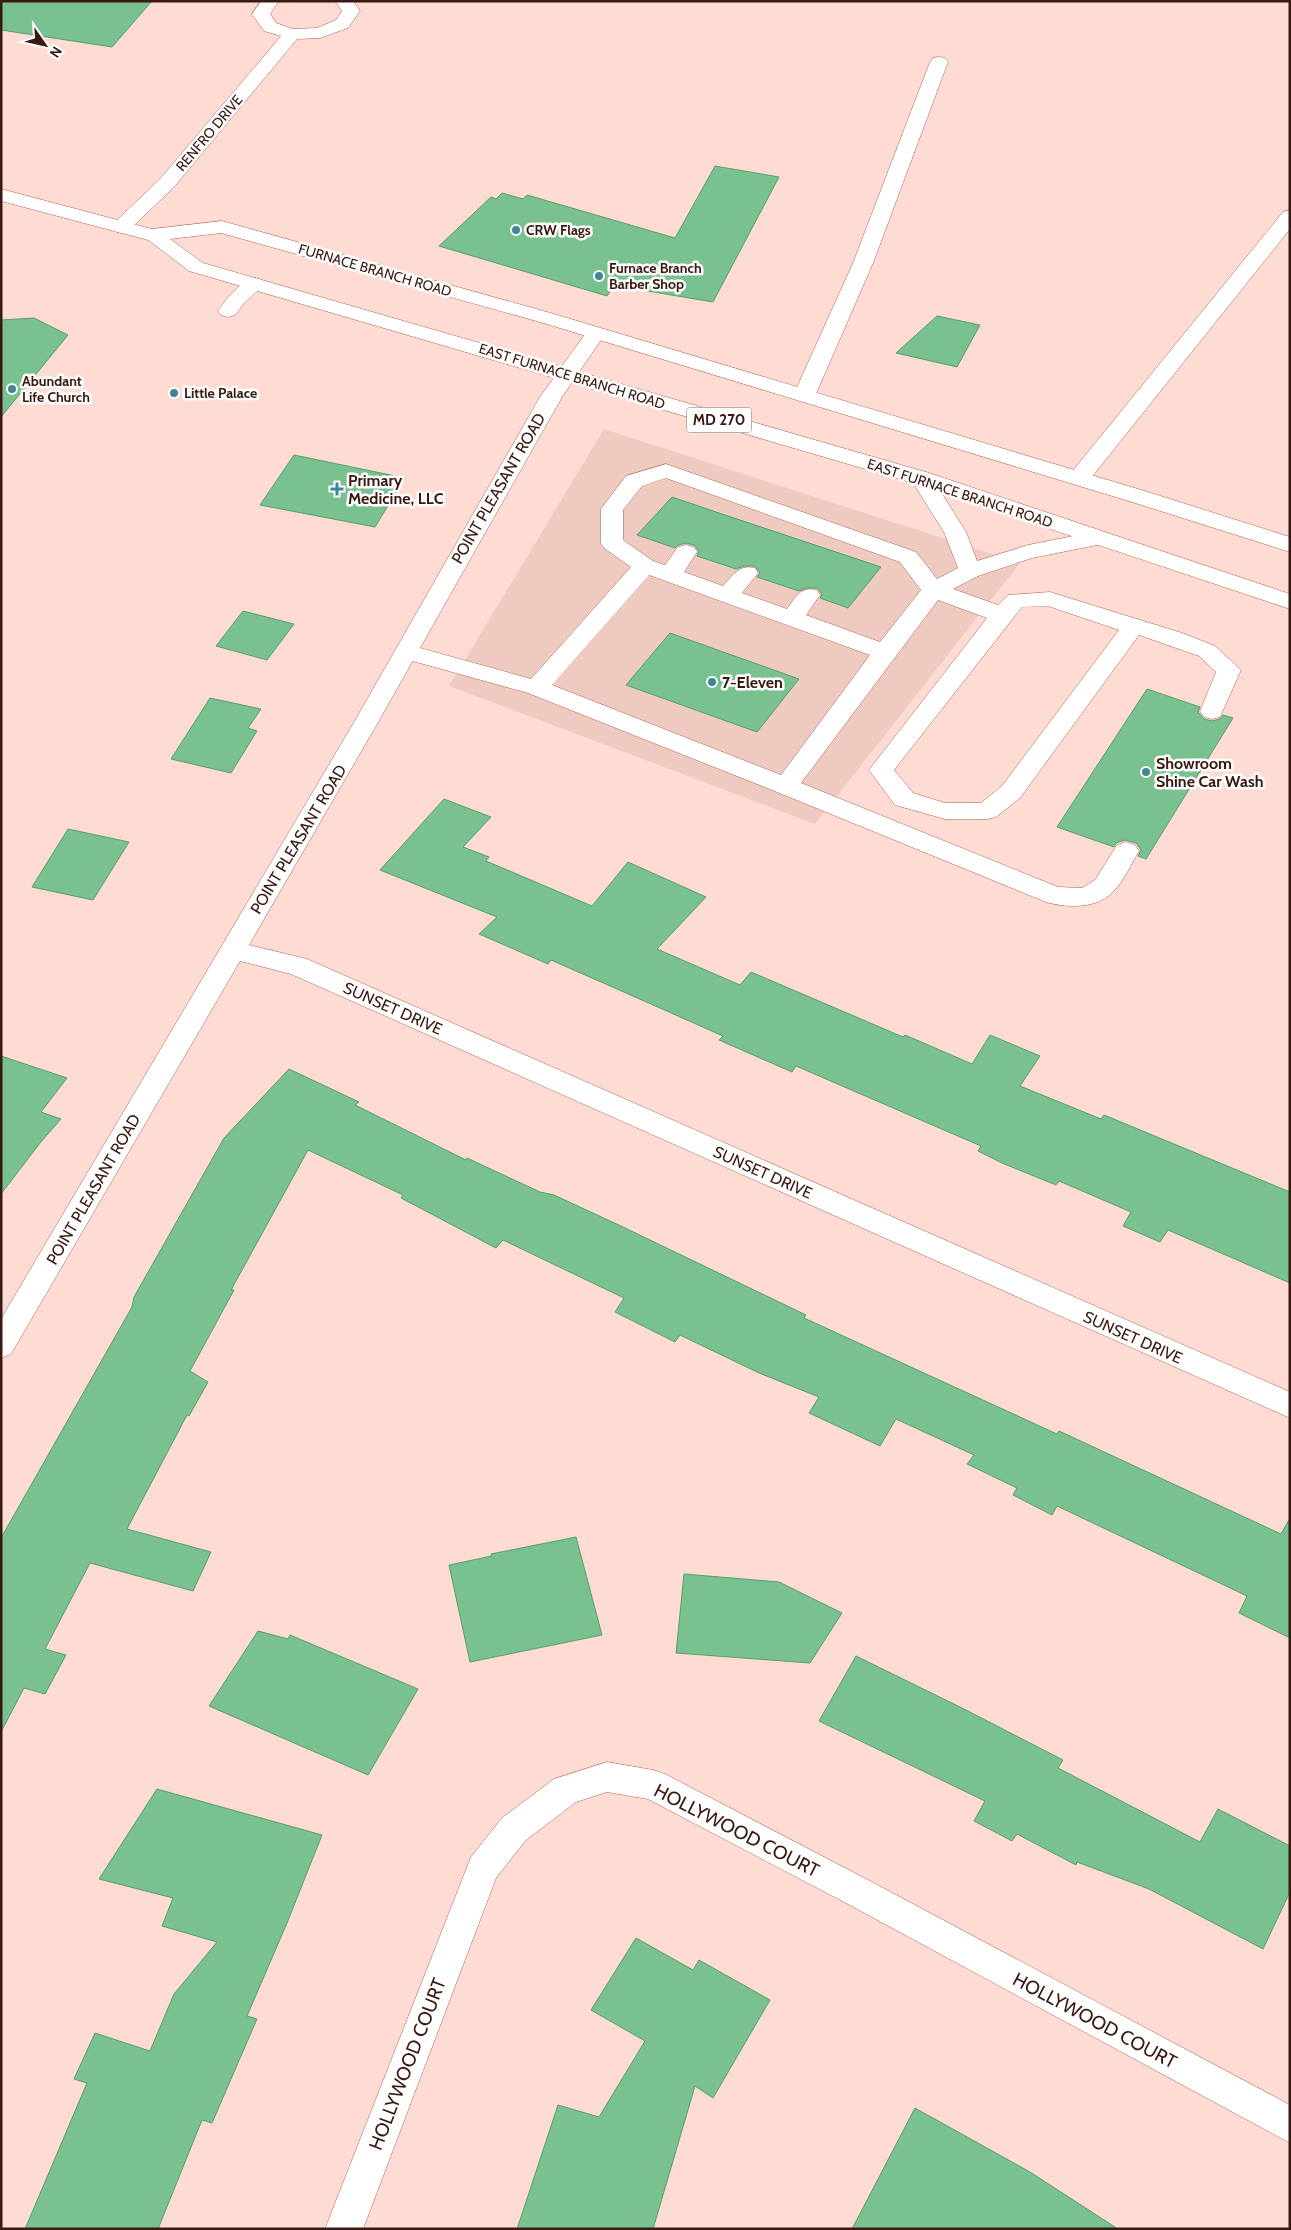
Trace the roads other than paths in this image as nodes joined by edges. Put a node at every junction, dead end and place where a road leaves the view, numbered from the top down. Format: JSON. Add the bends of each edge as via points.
{"nodes":[{"id":1,"x":270,"y":1,"type":"edge"},
{"id":2,"x":344,"y":1,"type":"edge"},
{"id":3,"x":292,"y":34,"type":"junction"},
{"id":4,"x":939,"y":62,"type":"dead end"},
{"id":5,"x":1,"y":194,"type":"edge"},
{"id":6,"x":1290,"y":216,"type":"edge"},
{"id":7,"x":121,"y":227,"type":"junction"},
{"id":8,"x":152,"y":235,"type":"junction"},
{"id":9,"x":255,"y":284,"type":"junction"},
{"id":10,"x":228,"y":311,"type":"dead end"},
{"id":11,"x":595,"y":334,"type":"junction"},
{"id":12,"x":567,"y":375,"type":"junction"},
{"id":13,"x":804,"y":396,"type":"junction"},
{"id":14,"x":921,"y":478,"type":"junction"},
{"id":15,"x":1079,"y":478,"type":"junction"},
{"id":16,"x":730,"y":494,"type":"junction"},
{"id":17,"x":716,"y":512,"type":"dead end"},
{"id":18,"x":1099,"y":538,"type":"junction"},
{"id":19,"x":1290,"y":545,"type":"edge"},
{"id":20,"x":686,"y":552,"type":"dead end"},
{"id":21,"x":645,"y":566,"type":"junction"},
{"id":22,"x":970,"y":571,"type":"junction"},
{"id":23,"x":747,"y":573,"type":"dead end"},
{"id":24,"x":670,"y":575,"type":"junction"},
{"id":25,"x":933,"y":590,"type":"junction"},
{"id":26,"x":727,"y":595,"type":"junction"},
{"id":27,"x":809,"y":595,"type":"dead end"},
{"id":28,"x":1290,"y":602,"type":"edge"},
{"id":29,"x":1002,"y":615,"type":"junction"},
{"id":30,"x":792,"y":618,"type":"junction"},
{"id":31,"x":1134,"y":626,"type":"junction"},
{"id":32,"x":406,"y":652,"type":"junction"},
{"id":33,"x":885,"y":652,"type":"junction"},
{"id":34,"x":536,"y":688,"type":"junction"},
{"id":35,"x":1212,"y":711,"type":"dead end"},
{"id":36,"x":786,"y":786,"type":"junction"},
{"id":37,"x":1126,"y":851,"type":"dead end"},
{"id":38,"x":232,"y":950,"type":"junction"},
{"id":39,"x":1,"y":1346,"type":"edge"},
{"id":40,"x":1290,"y":1406,"type":"edge"},
{"id":41,"x":1290,"y":2125,"type":"edge"},
{"id":42,"x":344,"y":2229,"type":"edge"}],
"edges":[{"from":1,"to":3,"type":"street","via":[[261,14],[270,27]]},
{"from":2,"to":3,"type":"street","via":[[351,10],[342,24],[320,33]]},
{"from":3,"to":7,"type":"street","name":"RENFRO DRIVE","via":[[167,183]]},
{"from":4,"to":13,"type":"street","via":[[863,263]]},
{"from":5,"to":7,"type":"street","name":"EAST FURNACE BRANCH ROAD","number":"MD 270"},
{"from":6,"to":15,"type":"street"},
{"from":7,"to":8,"type":"street","name":"EAST FURNACE BRANCH ROAD","number":"MD 270"},
{"from":8,"to":9,"type":"street","name":"EAST FURNACE BRANCH ROAD","number":"MD 270","via":[[196,267]]},
{"from":8,"to":11,"type":"street","name":"FURNACE BRANCH ROAD","number":"MD 270","via":[[222,227]]},
{"from":9,"to":10,"type":"street"},
{"from":9,"to":12,"type":"street","name":"EAST FURNACE BRANCH ROAD","number":"MD 270"},
{"from":11,"to":12,"type":"street","name":"POINT PLEASANT ROAD"},
{"from":11,"to":13,"type":"street","number":"MD 270"},
{"from":12,"to":14,"type":"street","name":"EAST FURNACE BRANCH ROAD","number":"MD 270"},
{"from":12,"to":32,"type":"street","name":"POINT PLEASANT ROAD","via":[[536,422]]},
{"from":13,"to":15,"type":"street","number":"MD 270"},
{"from":14,"to":18,"type":"street","name":"EAST FURNACE BRANCH ROAD","number":"MD 270"},
{"from":14,"to":22,"type":"street","via":[[955,532]]},
{"from":15,"to":19,"type":"street","number":"MD 270"},
{"from":16,"to":17,"type":"street"},
{"from":16,"to":21,"type":"street","via":[[666,471],[634,481],[612,509],[612,543]]},
{"from":16,"to":25,"type":"street","via":[[787,525],[846,545],[908,557]]},
{"from":18,"to":22,"type":"street","via":[[1028,552]]},
{"from":18,"to":28,"type":"street","name":"EAST FURNACE BRANCH ROAD","number":"MD 270"},
{"from":20,"to":24,"type":"street"},
{"from":21,"to":24,"type":"street"},
{"from":21,"to":34,"type":"street"},
{"from":22,"to":25,"type":"street"},
{"from":23,"to":26,"type":"street"},
{"from":24,"to":26,"type":"street"},
{"from":25,"to":29,"type":"street"},
{"from":25,"to":33,"type":"street"},
{"from":26,"to":30,"type":"street"},
{"from":27,"to":30,"type":"street"},
{"from":29,"to":31,"type":"street","via":[[1016,600],[1050,599]]},
{"from":29,"to":31,"type":"street","via":[[881,770],[904,799],[945,811],[986,811],[1011,792]]},
{"from":30,"to":33,"type":"street"},
{"from":31,"to":35,"type":"street","via":[[1207,651],[1229,670]]},
{"from":32,"to":34,"type":"street"},
{"from":32,"to":38,"type":"street","name":"POINT PLEASANT ROAD"},
{"from":33,"to":36,"type":"street"},
{"from":34,"to":36,"type":"street"},
{"from":36,"to":37,"type":"street","via":[[1054,896],[1086,897],[1104,886]]},
{"from":38,"to":39,"type":"street","name":"POINT PLEASANT ROAD"},
{"from":38,"to":40,"type":"street","name":"SUNSET DRIVE","via":[[298,966]]},
{"from":41,"to":42,"type":"street","name":"HOLLYWOOD COURT","via":[[653,1785],[607,1777],[566,1790],[514,1829],[483,1868]]}]}
